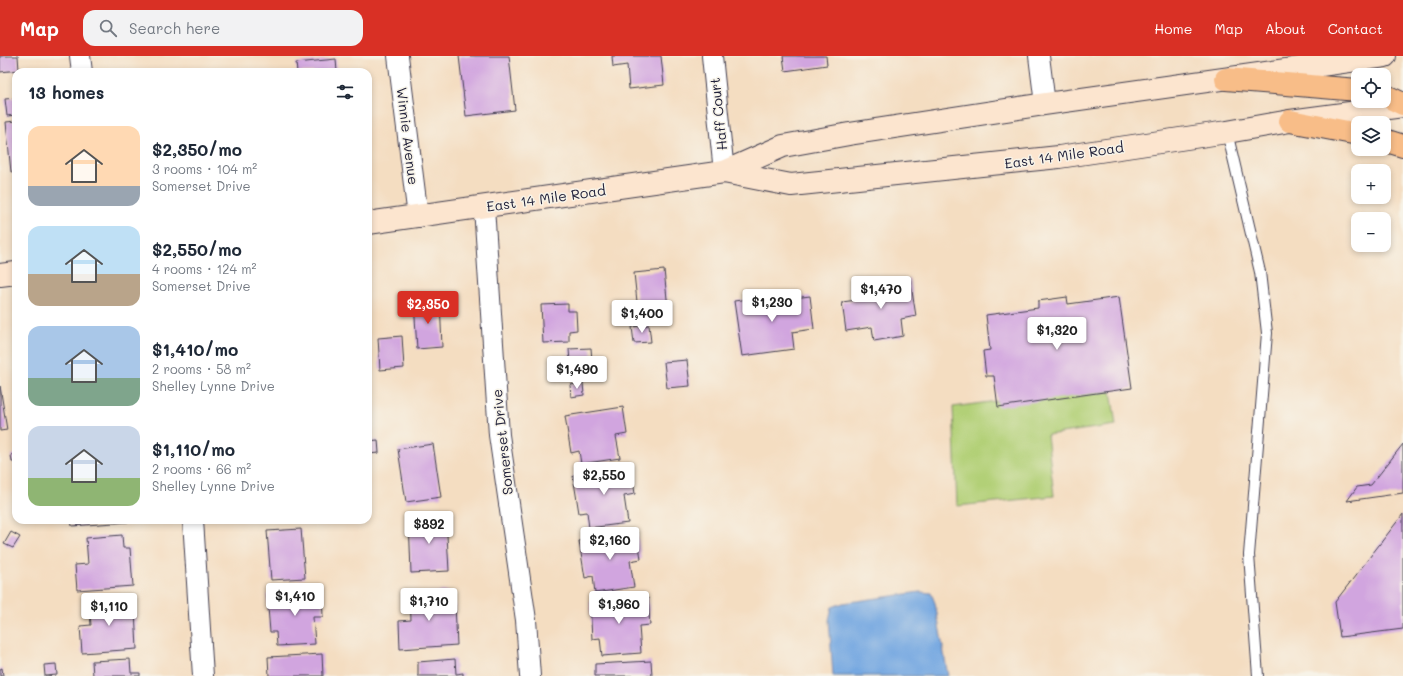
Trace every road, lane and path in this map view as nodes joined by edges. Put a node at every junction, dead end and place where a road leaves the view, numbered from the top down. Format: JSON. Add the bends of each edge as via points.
{"nodes":[{"id":1,"x":80,"y":56,"type":"edge"},
{"id":2,"x":398,"y":56,"type":"edge"},
{"id":3,"x":712,"y":56,"type":"edge"},
{"id":4,"x":1039,"y":56,"type":"edge"},
{"id":5,"x":1384,"y":56,"type":"edge"},
{"id":6,"x":1359,"y":58,"type":"edge"},
{"id":7,"x":82,"y":68,"type":"edge"},
{"id":8,"x":1226,"y":79,"type":"junction"},
{"id":9,"x":1351,"y":89,"type":"edge"},
{"id":10,"x":1391,"y":99,"type":"edge"},
{"id":11,"x":1045,"y":104,"type":"junction"},
{"id":12,"x":1403,"y":105,"type":"edge"},
{"id":13,"x":1290,"y":121,"type":"junction"},
{"id":14,"x":1227,"y":132,"type":"junction"},
{"id":15,"x":1351,"y":133,"type":"edge"},
{"id":16,"x":1391,"y":142,"type":"edge"},
{"id":17,"x":1403,"y":146,"type":"edge"},
{"id":18,"x":724,"y":172,"type":"junction"},
{"id":19,"x":484,"y":207,"type":"junction"},
{"id":20,"x":418,"y":217,"type":"junction"},
{"id":21,"x":372,"y":223,"type":"edge"},
{"id":22,"x":12,"y":274,"type":"edge"},
{"id":23,"x":0,"y":275,"type":"edge"},
{"id":24,"x":193,"y":524,"type":"edge"},
{"id":25,"x":204,"y":676,"type":"edge"},
{"id":26,"x":530,"y":676,"type":"edge"},
{"id":27,"x":1258,"y":676,"type":"edge"}],
"edges":[{"from":1,"to":7,"type":"street"},
{"from":2,"to":20,"type":"street","name":"Winnie Avenue"},
{"from":3,"to":18,"type":"street","name":"Haff Court"},
{"from":4,"to":11,"type":"street"},
{"from":5,"to":6,"type":"main road","name":"East 14 Mile Road"},
{"from":6,"to":8,"type":"main road","name":"East 14 Mile Road"},
{"from":8,"to":9,"type":"main road"},
{"from":8,"to":11,"type":"main road","name":"East 14 Mile Road"},
{"from":10,"to":12,"type":"main road"},
{"from":11,"to":18,"type":"main road","name":"East 14 Mile Road","via":[[783,146]]},
{"from":12,"to":13,"type":"main road","name":"East 14 Mile Road"},
{"from":13,"to":14,"type":"main road","name":"East 14 Mile Road"},
{"from":13,"to":15,"type":"main road"},
{"from":14,"to":18,"type":"main road","name":"East 14 Mile Road","via":[[1051,157],[791,185]]},
{"from":14,"to":27,"type":"lane","via":[[1260,272],[1267,334],[1249,555]]},
{"from":16,"to":17,"type":"main road"},
{"from":18,"to":19,"type":"main road","name":"East 14 Mile Road"},
{"from":19,"to":20,"type":"main road","name":"East 14 Mile Road"},
{"from":19,"to":26,"type":"street","name":"Somerset Drive","via":[[499,435],[526,620]]},
{"from":20,"to":21,"type":"main road","name":"East 14 Mile Road"},
{"from":22,"to":23,"type":"main road"},
{"from":24,"to":25,"type":"street"}]}
